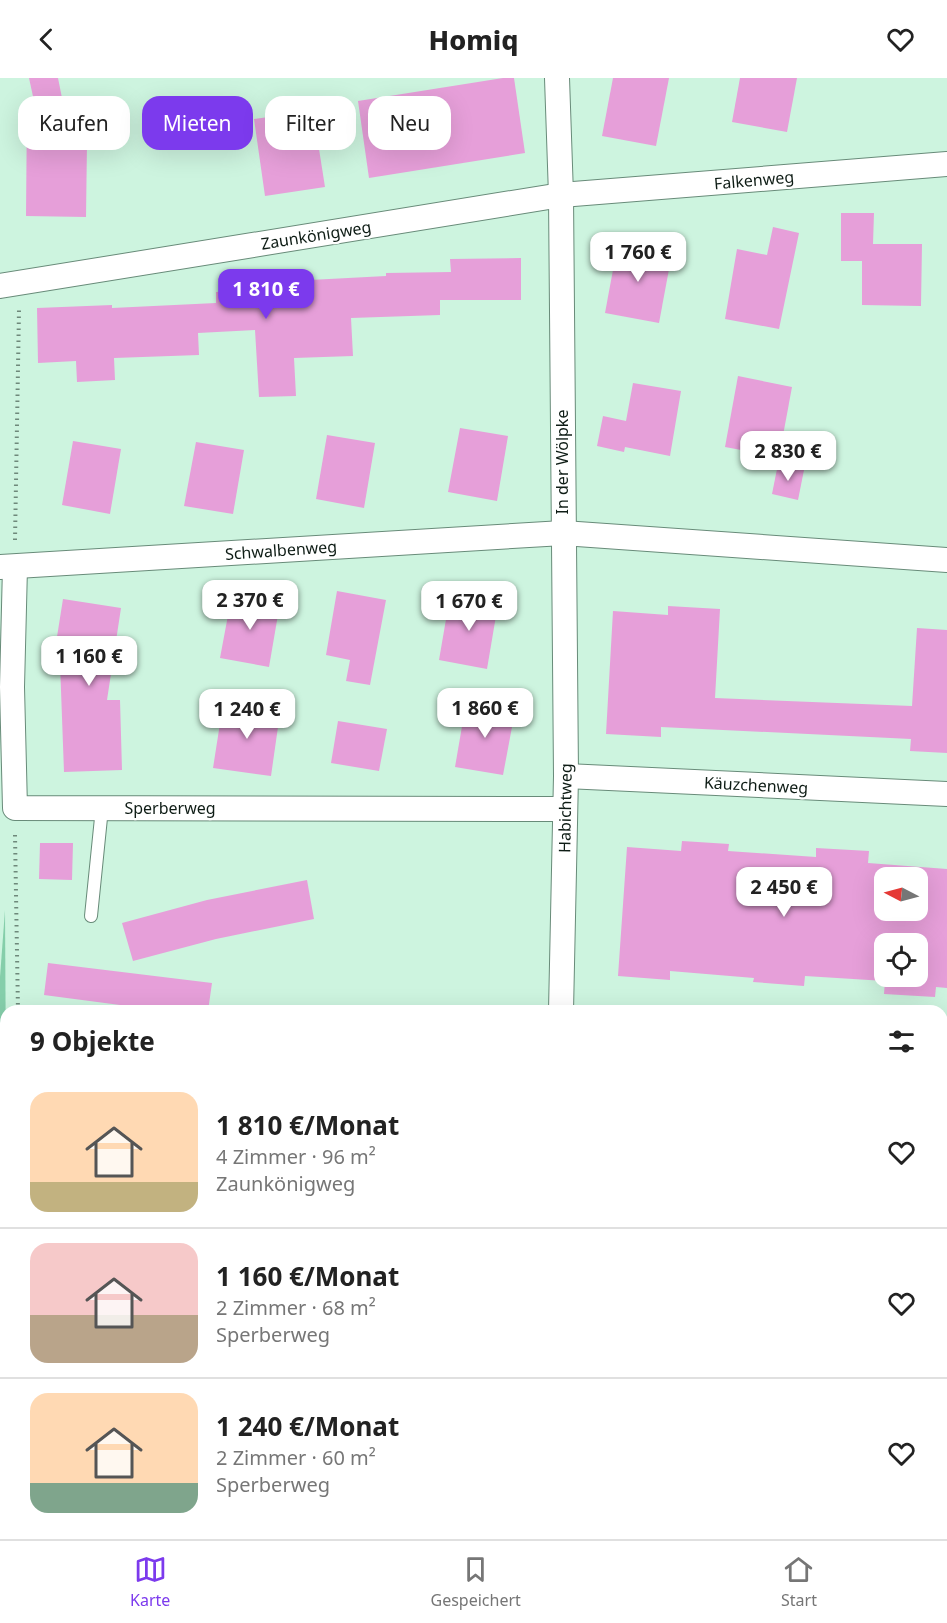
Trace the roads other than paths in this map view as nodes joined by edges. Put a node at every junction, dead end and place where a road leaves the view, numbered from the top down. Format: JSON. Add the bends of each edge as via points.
{"nodes":[{"id":1,"x":557,"y":78,"type":"edge"},
{"id":2,"x":947,"y":164,"type":"edge"},
{"id":3,"x":561,"y":195,"type":"junction"},
{"id":4,"x":10,"y":284,"type":"edge"},
{"id":5,"x":563,"y":532,"type":"junction"},
{"id":6,"x":947,"y":560,"type":"edge"},
{"id":7,"x":7,"y":567,"type":"edge"},
{"id":8,"x":566,"y":776,"type":"junction"},
{"id":9,"x":947,"y":794,"type":"edge"},
{"id":10,"x":102,"y":808,"type":"junction"},
{"id":11,"x":565,"y":809,"type":"junction"},
{"id":12,"x":91,"y":916,"type":"dead end"},
{"id":13,"x":561,"y":1005,"type":"edge"}],
"edges":[{"from":1,"to":3,"type":"street","name":"In der Wölpke"},
{"from":2,"to":3,"type":"street","name":"Falkenweg"},
{"from":3,"to":4,"type":"street","name":"Zaunkönigweg"},
{"from":3,"to":5,"type":"street","name":"In der Wölpke"},
{"from":5,"to":6,"type":"street","name":"In der Wölpke"},
{"from":5,"to":7,"type":"street","name":"Schwalbenweg"},
{"from":5,"to":8,"type":"street","name":"Habichtweg"},
{"from":7,"to":10,"type":"street","name":"Sperberweg","via":[[15,808]]},
{"from":8,"to":9,"type":"street","name":"Käuzchenweg"},
{"from":8,"to":11,"type":"street","name":"Habichtweg"},
{"from":10,"to":11,"type":"street","name":"Sperberweg"},
{"from":10,"to":12,"type":"lane"},
{"from":11,"to":13,"type":"street","name":"Habichtweg"}]}
